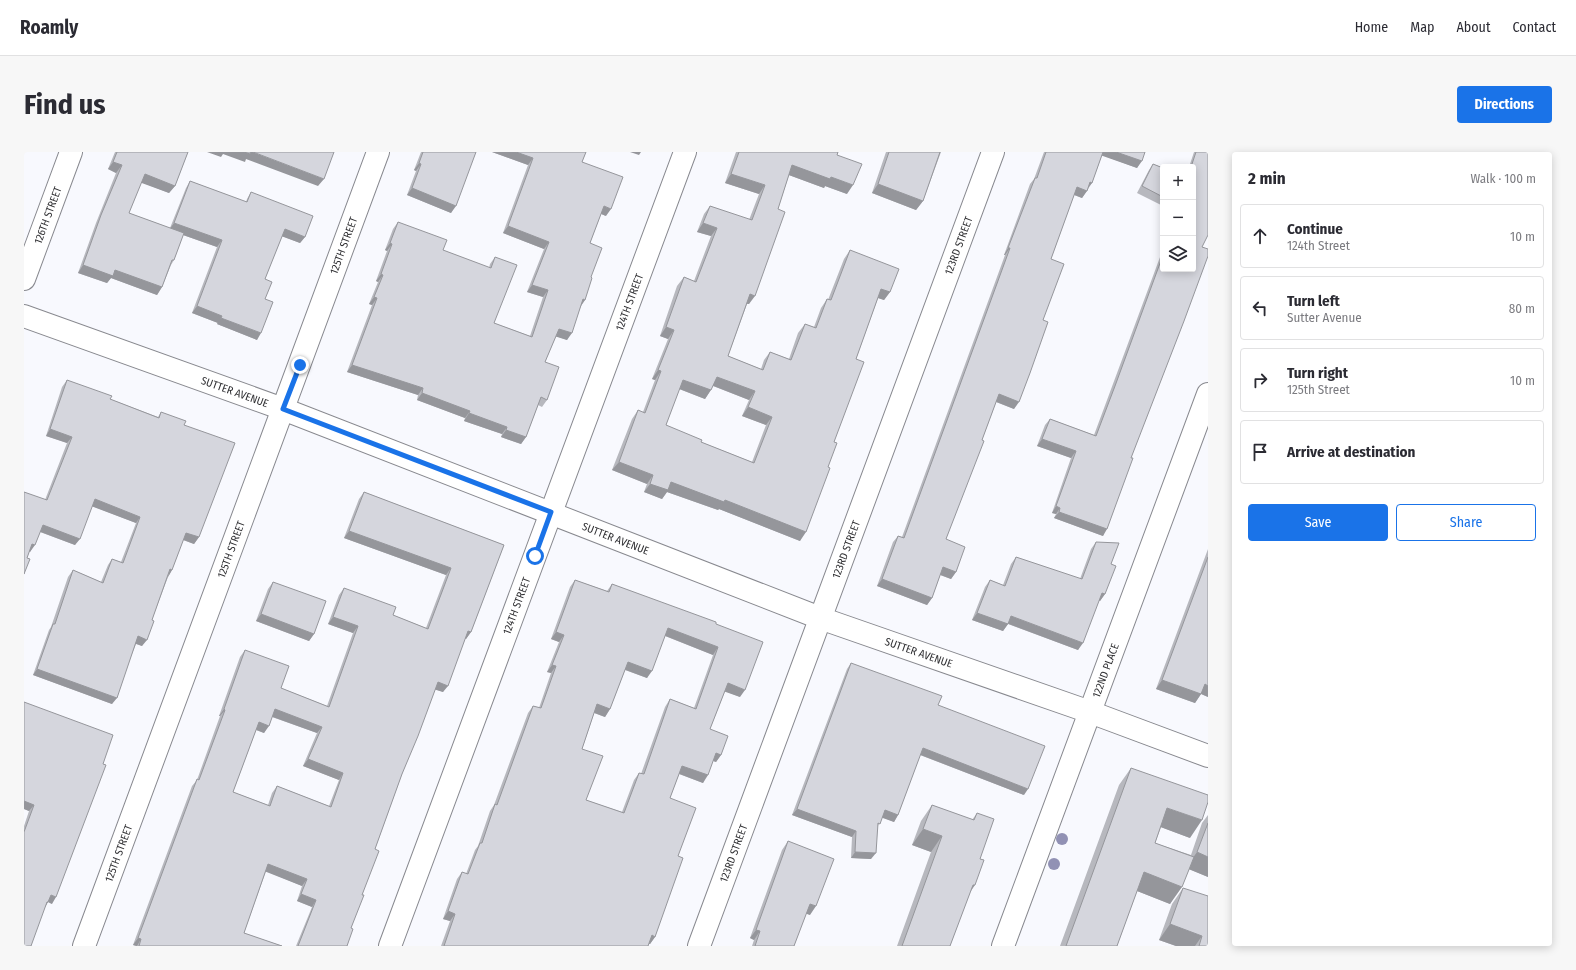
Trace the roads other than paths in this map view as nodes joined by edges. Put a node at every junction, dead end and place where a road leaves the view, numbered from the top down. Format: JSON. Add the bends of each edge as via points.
{"nodes":[{"id":1,"x":71,"y":152,"type":"edge"},
{"id":2,"x":378,"y":152,"type":"edge"},
{"id":3,"x":685,"y":152,"type":"edge"},
{"id":4,"x":993,"y":152,"type":"edge"},
{"id":5,"x":24,"y":279,"type":"edge"},
{"id":6,"x":24,"y":316,"type":"edge"},
{"id":7,"x":1208,"y":394,"type":"edge"},
{"id":8,"x":283,"y":409,"type":"junction"},
{"id":9,"x":551,"y":512,"type":"junction"},
{"id":10,"x":820,"y":618,"type":"junction"},
{"id":11,"x":1090,"y":712,"type":"junction"},
{"id":12,"x":1208,"y":756,"type":"edge"},
{"id":13,"x":84,"y":946,"type":"edge"},
{"id":14,"x":390,"y":946,"type":"edge"},
{"id":15,"x":699,"y":946,"type":"edge"},
{"id":16,"x":1003,"y":946,"type":"edge"}],
"edges":[{"from":1,"to":5,"type":"street","name":"126TH STREET"},
{"from":2,"to":8,"type":"street","name":"125TH STREET"},
{"from":3,"to":9,"type":"street","name":"124TH STREET"},
{"from":4,"to":10,"type":"street","name":"123RD STREET"},
{"from":6,"to":8,"type":"street","name":"SUTTER AVENUE"},
{"from":7,"to":11,"type":"street","name":"122ND PLACE"},
{"from":8,"to":9,"type":"street","name":"SUTTER AVENUE"},
{"from":8,"to":13,"type":"street","name":"125TH STREET"},
{"from":9,"to":10,"type":"street","name":"SUTTER AVENUE"},
{"from":9,"to":14,"type":"street","name":"124TH STREET"},
{"from":10,"to":11,"type":"street","name":"SUTTER AVENUE"},
{"from":10,"to":15,"type":"street","name":"123RD STREET"},
{"from":11,"to":12,"type":"street","name":"SUTTER AVENUE"},
{"from":11,"to":16,"type":"street","name":"122ND PLACE"}]}
